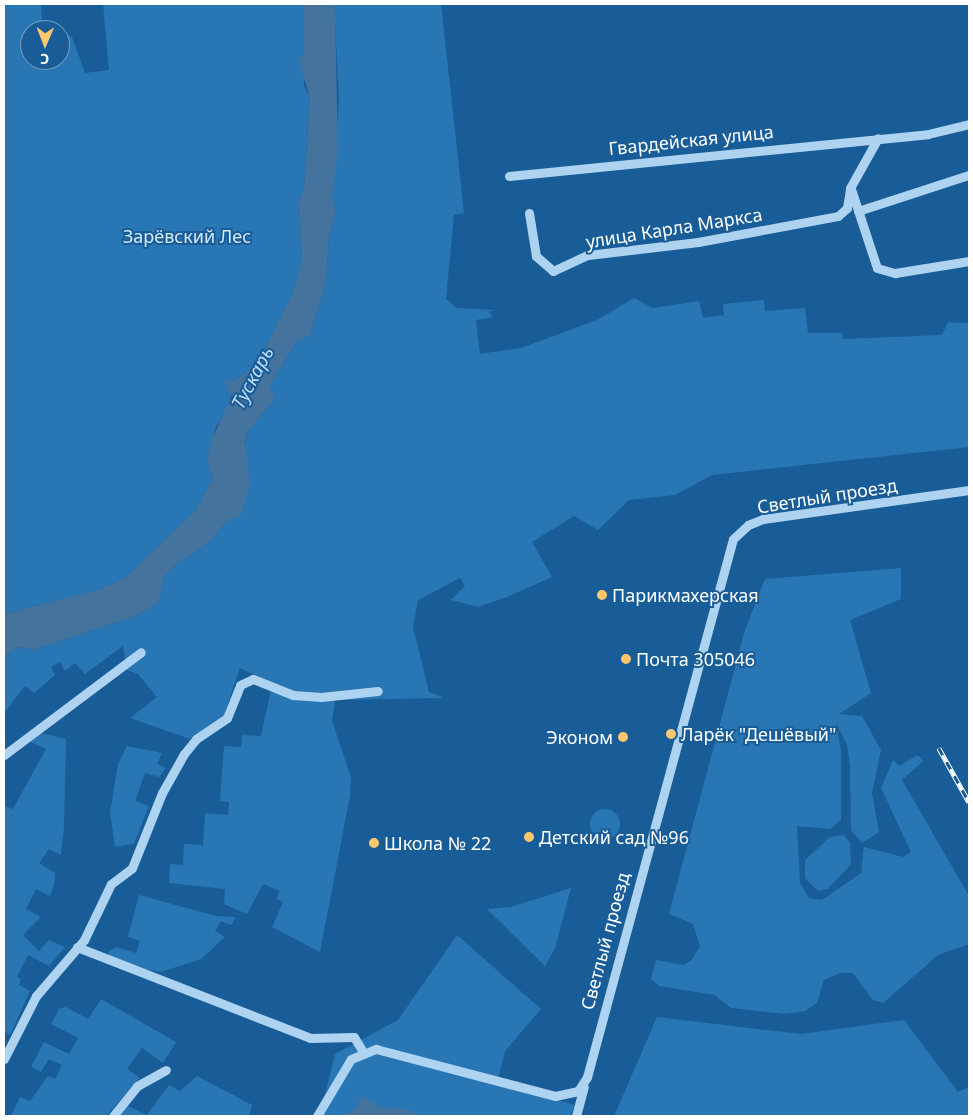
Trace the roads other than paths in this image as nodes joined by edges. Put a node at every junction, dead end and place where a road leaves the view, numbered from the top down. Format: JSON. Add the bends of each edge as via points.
{"nodes":[{"id":1,"x":969,"y":124,"type":"edge"},
{"id":2,"x":878,"y":138,"type":"junction"},
{"id":3,"x":969,"y":175,"type":"edge"},
{"id":4,"x":509,"y":176,"type":"dead end"},
{"id":5,"x":850,"y":188,"type":"junction"},
{"id":6,"x":858,"y":211,"type":"junction"},
{"id":7,"x":529,"y":213,"type":"dead end"},
{"id":8,"x":969,"y":261,"type":"edge"},
{"id":9,"x":969,"y":490,"type":"edge"},
{"id":10,"x":141,"y":652,"type":"dead end"},
{"id":11,"x":378,"y":691,"type":"dead end"},
{"id":12,"x":4,"y":755,"type":"edge"},
{"id":13,"x":77,"y":947,"type":"junction"},
{"id":14,"x":363,"y":1052,"type":"junction"},
{"id":15,"x":4,"y":1059,"type":"edge"},
{"id":16,"x":166,"y":1070,"type":"dead end"},
{"id":17,"x":586,"y":1077,"type":"junction"},
{"id":18,"x":113,"y":1116,"type":"edge"},
{"id":19,"x":317,"y":1116,"type":"edge"},
{"id":20,"x":576,"y":1116,"type":"edge"}],
"edges":[{"from":1,"to":2,"type":"street"},
{"from":2,"to":4,"type":"street","name":"Гвардейская улица"},
{"from":2,"to":5,"type":"street","name":"улица Карла Маркса"},
{"from":3,"to":6,"type":"street"},
{"from":5,"to":6,"type":"street"},
{"from":5,"to":7,"type":"street","name":"улица Карла Маркса","via":[[847,208],[838,216],[698,242],[588,255],[553,271],[536,256]]},
{"from":6,"to":8,"type":"street","via":[[877,268],[885,272]]},
{"from":9,"to":17,"type":"street","name":"Светлый проезд","via":[[763,519],[748,525],[733,539]]},
{"from":10,"to":12,"type":"street"},
{"from":11,"to":13,"type":"street","via":[[293,695],[262,681],[244,681],[235,694],[227,718],[196,739],[184,754],[162,793],[132,868],[112,884]]},
{"from":13,"to":14,"type":"street","via":[[310,1038],[354,1038]]},
{"from":13,"to":15,"type":"street","via":[[36,996]]},
{"from":14,"to":17,"type":"street","name":"Светлый проезд","via":[[389,1051],[563,1097],[578,1091]]},
{"from":14,"to":19,"type":"street","via":[[342,1069]]},
{"from":16,"to":18,"type":"street","via":[[137,1086]]},
{"from":17,"to":20,"type":"street"}]}
